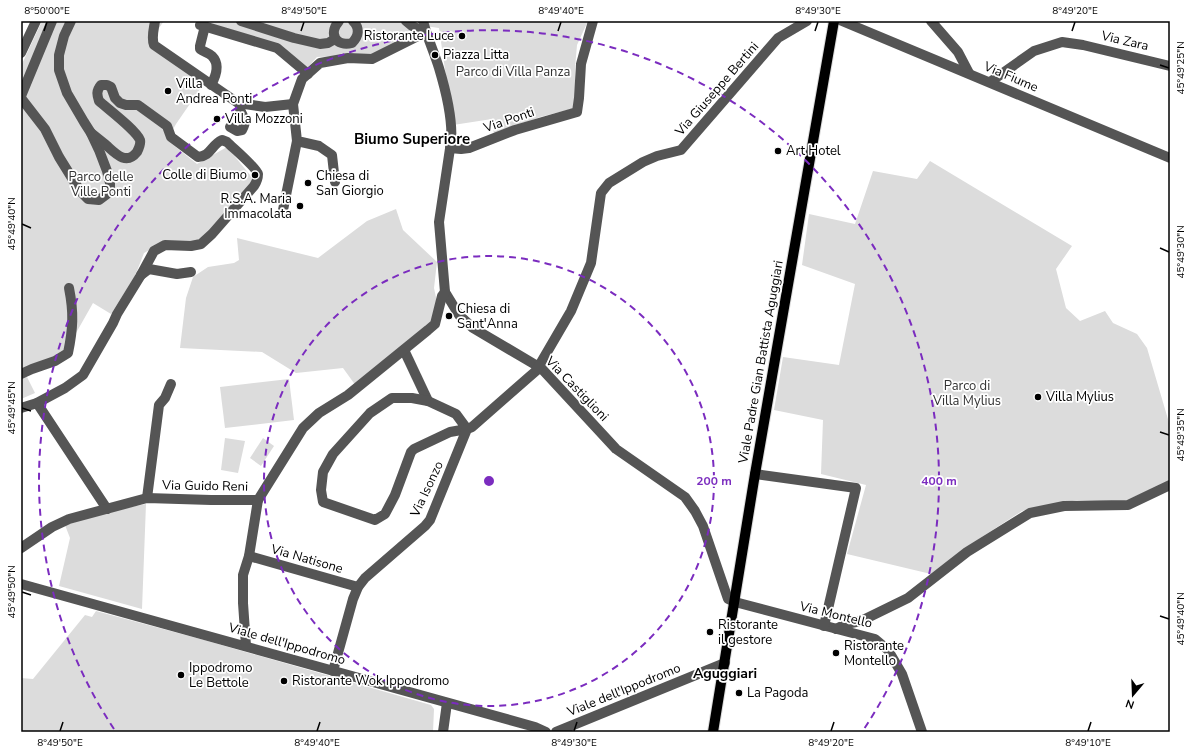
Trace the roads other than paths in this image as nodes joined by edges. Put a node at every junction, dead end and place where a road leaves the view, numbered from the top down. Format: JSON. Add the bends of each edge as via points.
{"nodes":[{"id":1,"x":36,"y":21,"type":"edge"},
{"id":2,"x":52,"y":21,"type":"edge"},
{"id":3,"x":70,"y":21,"type":"edge"},
{"id":4,"x":155,"y":21,"type":"edge"},
{"id":5,"x":241,"y":21,"type":"edge"},
{"id":6,"x":338,"y":21,"type":"edge"},
{"id":7,"x":352,"y":21,"type":"edge"},
{"id":8,"x":406,"y":21,"type":"edge"},
{"id":9,"x":423,"y":21,"type":"edge"},
{"id":10,"x":593,"y":21,"type":"edge"},
{"id":11,"x":807,"y":21,"type":"edge"},
{"id":12,"x":834,"y":21,"type":"edge"},
{"id":13,"x":842,"y":21,"type":"edge"},
{"id":14,"x":931,"y":21,"type":"edge"},
{"id":15,"x":426,"y":32,"type":"junction"},
{"id":16,"x":335,"y":39,"type":"junction"},
{"id":17,"x":21,"y":53,"type":"edge"},
{"id":18,"x":1170,"y":66,"type":"edge"},
{"id":19,"x":969,"y":73,"type":"junction"},
{"id":20,"x":308,"y":74,"type":"junction"},
{"id":21,"x":990,"y":82,"type":"junction"},
{"id":22,"x":211,"y":84,"type":"junction"},
{"id":23,"x":21,"y":97,"type":"edge"},
{"id":24,"x":245,"y":104,"type":"junction"},
{"id":25,"x":293,"y":104,"type":"junction"},
{"id":26,"x":230,"y":127,"type":"dead end"},
{"id":27,"x":91,"y":133,"type":"junction"},
{"id":28,"x":297,"y":141,"type":"junction"},
{"id":29,"x":450,"y":148,"type":"junction"},
{"id":30,"x":1170,"y":158,"type":"edge"},
{"id":31,"x":335,"y":182,"type":"dead end"},
{"id":32,"x":283,"y":210,"type":"dead end"},
{"id":33,"x":191,"y":272,"type":"dead end"},
{"id":34,"x":141,"y":275,"type":"junction"},
{"id":35,"x":69,"y":288,"type":"dead end"},
{"id":36,"x":444,"y":292,"type":"junction"},
{"id":37,"x":404,"y":350,"type":"junction"},
{"id":38,"x":537,"y":367,"type":"junction"},
{"id":39,"x":21,"y":374,"type":"edge"},
{"id":40,"x":171,"y":384,"type":"dead end"},
{"id":41,"x":428,"y":401,"type":"junction"},
{"id":42,"x":37,"y":403,"type":"junction"},
{"id":43,"x":21,"y":408,"type":"edge"},
{"id":44,"x":467,"y":429,"type":"junction"},
{"id":45,"x":755,"y":474,"type":"junction"},
{"id":46,"x":1170,"y":485,"type":"edge"},
{"id":47,"x":147,"y":498,"type":"junction"},
{"id":48,"x":258,"y":500,"type":"junction"},
{"id":49,"x":107,"y":509,"type":"junction"},
{"id":50,"x":21,"y":548,"type":"edge"},
{"id":51,"x":249,"y":556,"type":"junction"},
{"id":52,"x":21,"y":584,"type":"edge"},
{"id":53,"x":358,"y":587,"type":"junction"},
{"id":54,"x":734,"y":602,"type":"junction"},
{"id":55,"x":824,"y":626,"type":"junction"},
{"id":56,"x":836,"y":628,"type":"junction"},
{"id":57,"x":246,"y":646,"type":"junction"},
{"id":58,"x":725,"y":663,"type":"junction"},
{"id":59,"x":333,"y":671,"type":"junction"},
{"id":60,"x":447,"y":703,"type":"junction"},
{"id":61,"x":712,"y":731,"type":"edge"},
{"id":62,"x":443,"y":732,"type":"edge"},
{"id":63,"x":546,"y":732,"type":"edge"},
{"id":64,"x":556,"y":732,"type":"edge"},
{"id":65,"x":922,"y":732,"type":"edge"}],
"edges":[{"from":1,"to":17,"type":"street"},
{"from":2,"to":23,"type":"street"},
{"from":3,"to":27,"type":"street","via":[[64,36],[59,70],[67,93]]},
{"from":4,"to":22,"type":"street","via":[[152,41],[154,45]]},
{"from":5,"to":16,"type":"street","via":[[320,44]]},
{"from":6,"to":16,"type":"street","via":[[334,31]]},
{"from":7,"to":16,"type":"street","via":[[358,28],[358,34],[352,43],[340,43]]},
{"from":8,"to":15,"type":"street"},
{"from":9,"to":15,"type":"street"},
{"from":10,"to":29,"type":"street","name":"Via Ponti","via":[[581,64],[577,112],[515,130],[469,148]]},
{"from":11,"to":38,"type":"street","name":"Via Giuseppe Bertini","via":[[778,38],[682,150],[643,162],[605,188],[601,194],[591,263],[571,311]]},
{"from":12,"to":45,"type":"main road","name":"Viale Padre Gian Battista Aguggiari"},
{"from":13,"to":19,"type":"street","name":"Via Fiume"},
{"from":14,"to":19,"type":"street","via":[[958,52]]},
{"from":15,"to":20,"type":"street","via":[[372,59],[348,58],[320,63]]},
{"from":15,"to":29,"type":"street","name":"Via Castiglioni","via":[[440,69],[449,113]]},
{"from":18,"to":21,"type":"street","name":"Via Zara","via":[[1062,42],[1034,51]]},
{"from":19,"to":21,"type":"street","name":"Via Fiume"},
{"from":20,"to":22,"type":"street","via":[[278,48],[203,26],[200,50],[216,61],[217,71]]},
{"from":20,"to":25,"type":"street","via":[[302,79]]},
{"from":21,"to":30,"type":"street","name":"Via Fiume"},
{"from":22,"to":24,"type":"street","via":[[238,103]]},
{"from":23,"to":27,"type":"street","via":[[45,129],[80,191],[88,199],[99,200],[107,194],[110,183]]},
{"from":24,"to":25,"type":"street","via":[[265,107]]},
{"from":24,"to":26,"type":"street","via":[[240,109],[245,120],[242,130]]},
{"from":25,"to":28,"type":"street"},
{"from":27,"to":34,"type":"street","via":[[125,158],[132,157],[140,146],[140,140],[132,130],[99,101],[98,90],[101,85],[107,85],[112,87],[115,98],[120,102],[138,105],[167,126],[171,136],[198,157],[203,157],[222,140],[258,173],[254,186],[201,244],[164,245],[154,251]]},
{"from":28,"to":31,"type":"street","via":[[319,146],[332,156]]},
{"from":28,"to":32,"type":"street"},
{"from":29,"to":36,"type":"street","name":"Via Castiglioni","via":[[439,222]]},
{"from":33,"to":34,"type":"street","via":[[177,274],[149,269]]},
{"from":34,"to":42,"type":"street","via":[[83,375]]},
{"from":35,"to":39,"type":"street","via":[[73,325],[68,353],[55,362]]},
{"from":36,"to":37,"type":"street","name":"Via Guido Reni","via":[[434,324]]},
{"from":36,"to":38,"type":"street","name":"Via Castiglioni","via":[[459,315],[473,328]]},
{"from":37,"to":41,"type":"street"},
{"from":37,"to":48,"type":"street","name":"Via Guido Reni","via":[[348,395],[319,413],[303,428]]},
{"from":38,"to":44,"type":"street","via":[[530,377]]},
{"from":38,"to":54,"type":"street","name":"Via Castiglioni","via":[[542,369],[616,449],[685,497],[703,526],[728,600]]},
{"from":40,"to":47,"type":"street","via":[[159,405]]},
{"from":41,"to":44,"type":"street","via":[[456,414]]},
{"from":41,"to":44,"type":"street","via":[[392,398],[370,413],[333,454],[323,472],[322,502],[375,520],[385,514],[414,449],[450,432]]},
{"from":42,"to":43,"type":"street"},
{"from":42,"to":49,"type":"street"},
{"from":44,"to":53,"type":"street","name":"Via Isonzo","via":[[430,520]]},
{"from":45,"to":54,"type":"main road","name":"Viale Padre Gian Battista Aguggiari"},
{"from":45,"to":55,"type":"street","via":[[856,488]]},
{"from":46,"to":56,"type":"street","via":[[1128,505],[1064,506],[1030,513],[967,552],[908,598],[861,621]]},
{"from":47,"to":48,"type":"street","name":"Via Guido Reni"},
{"from":47,"to":49,"type":"street","name":"Via Guido Reni"},
{"from":48,"to":51,"type":"street"},
{"from":49,"to":50,"type":"street","name":"Via Guido Reni","via":[[52,527]]},
{"from":51,"to":53,"type":"street","name":"Via Natisone"},
{"from":51,"to":57,"type":"street","via":[[243,575]]},
{"from":52,"to":57,"type":"street","name":"Viale dell'Ippodromo"},
{"from":53,"to":59,"type":"street","name":"Via Isonzo"},
{"from":54,"to":55,"type":"street","name":"Via Montello"},
{"from":54,"to":58,"type":"main road","name":"Viale Padre Gian Battista Aguggiari"},
{"from":55,"to":56,"type":"street","name":"Via Montello"},
{"from":56,"to":65,"type":"street","name":"Via Montello","via":[[875,639],[888,650],[902,674]]},
{"from":57,"to":59,"type":"street","name":"Viale dell'Ippodromo"},
{"from":58,"to":61,"type":"main road","name":"Viale Padre Gian Battista Aguggiari"},
{"from":58,"to":64,"type":"street","name":"Viale dell'Ippodromo"},
{"from":59,"to":60,"type":"street","name":"Viale dell'Ippodromo"},
{"from":60,"to":62,"type":"street"},
{"from":60,"to":63,"type":"street","name":"Viale dell'Ippodromo"}]}
